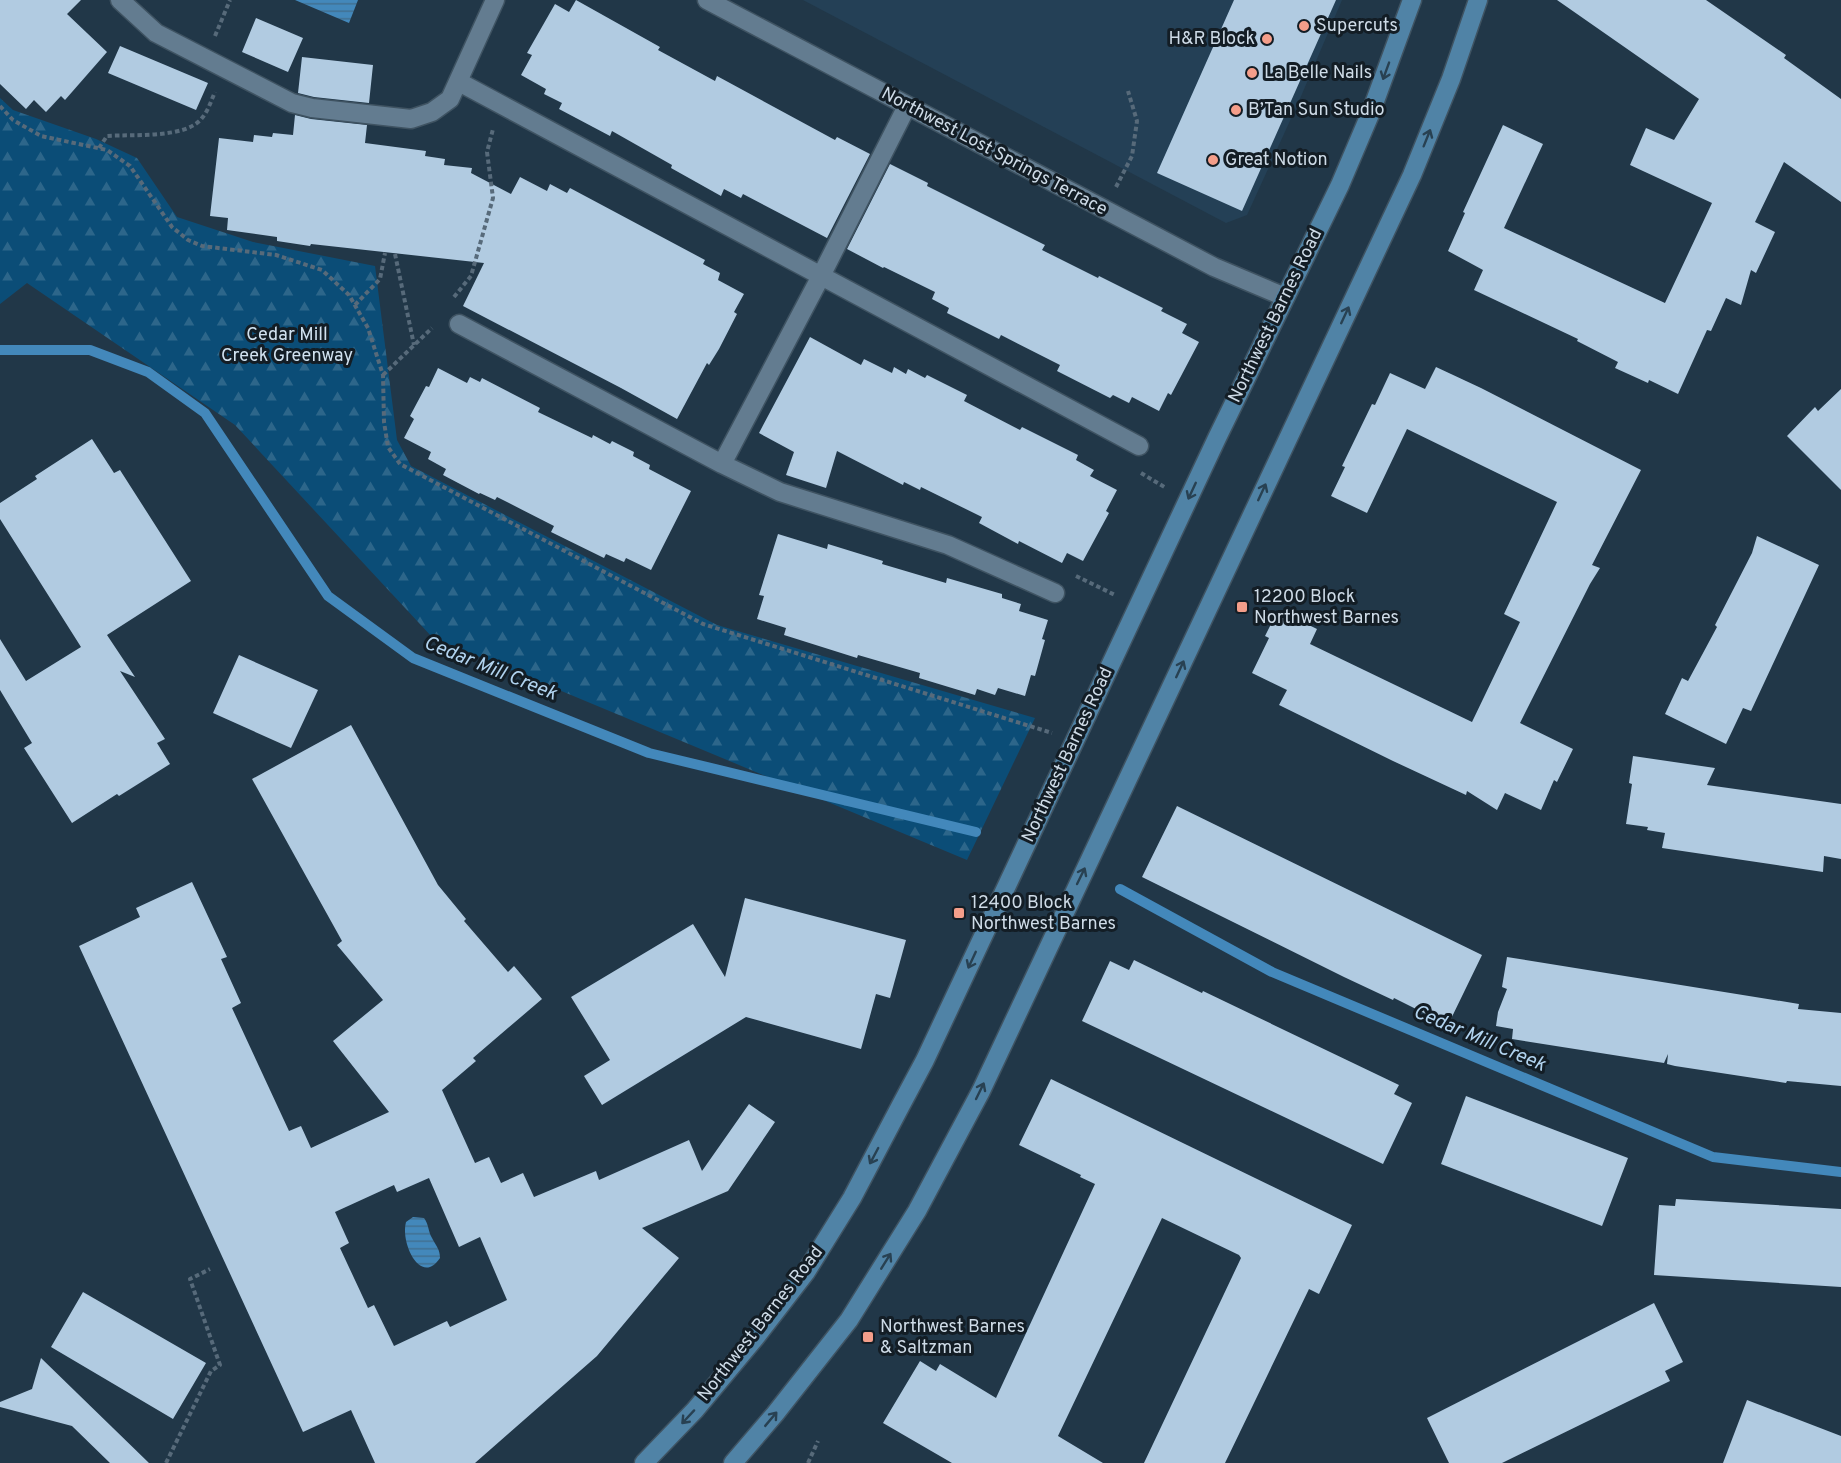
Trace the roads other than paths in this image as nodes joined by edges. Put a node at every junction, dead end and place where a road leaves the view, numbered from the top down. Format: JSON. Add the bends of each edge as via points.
{"nodes":[{"id":1,"x":120,"y":0,"type":"edge"},
{"id":2,"x":495,"y":0,"type":"edge"},
{"id":3,"x":706,"y":0,"type":"edge"},
{"id":4,"x":1412,"y":0,"type":"edge"},
{"id":5,"x":1478,"y":0,"type":"edge"},
{"id":6,"x":459,"y":82,"type":"junction"},
{"id":7,"x":907,"y":106,"type":"junction"},
{"id":8,"x":821,"y":276,"type":"junction"},
{"id":9,"x":1285,"y":297,"type":"junction"},
{"id":10,"x":459,"y":324,"type":"dead end"},
{"id":11,"x":1139,"y":446,"type":"dead end"},
{"id":12,"x":722,"y":465,"type":"junction"},
{"id":13,"x":1055,"y":593,"type":"dead end"},
{"id":14,"x":644,"y":1463,"type":"edge"},
{"id":15,"x":733,"y":1463,"type":"edge"}],
"edges":[{"from":1,"to":6,"type":"street","via":[[156,33],[292,103],[312,108],[411,119],[432,112],[450,99]]},
{"from":2,"to":6,"type":"street"},
{"from":3,"to":7,"type":"street","name":"Northwest Lost Springs Terrace"},
{"from":4,"to":9,"type":"main road","name":"Northwest Barnes Road","one_way":true,"via":[[1340,185]]},
{"from":15,"to":5,"type":"main road","one_way":true,"via":[[849,1320],[917,1211],[981,1090],[1412,175]]},
{"from":6,"to":8,"type":"street"},
{"from":7,"to":8,"type":"street"},
{"from":7,"to":9,"type":"street","name":"Northwest Lost Springs Terrace","via":[[1214,267]]},
{"from":8,"to":11,"type":"street"},
{"from":8,"to":12,"type":"street"},
{"from":9,"to":14,"type":"main road","name":"Northwest Barnes Road","one_way":true,"via":[[925,1060],[852,1198],[806,1272],[755,1338]]},
{"from":10,"to":12,"type":"street"},
{"from":12,"to":13,"type":"street","via":[[780,492],[948,545]]}]}
